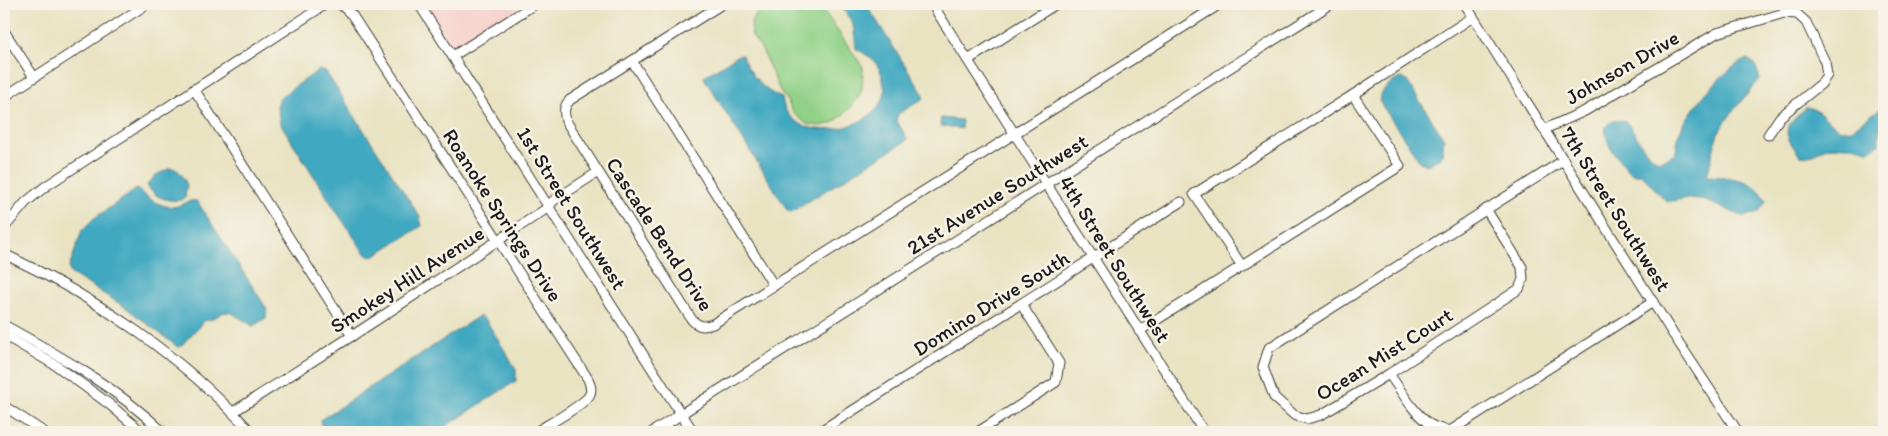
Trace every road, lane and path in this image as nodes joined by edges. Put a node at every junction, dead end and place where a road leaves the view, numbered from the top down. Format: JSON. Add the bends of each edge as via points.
{"nodes":[{"id":1,"x":147,"y":4,"type":"edge"},
{"id":2,"x":326,"y":4,"type":"edge"},
{"id":3,"x":340,"y":4,"type":"edge"},
{"id":4,"x":419,"y":4,"type":"edge"},
{"id":5,"x":535,"y":4,"type":"edge"},
{"id":6,"x":722,"y":4,"type":"edge"},
{"id":7,"x":932,"y":4,"type":"edge"},
{"id":8,"x":1056,"y":4,"type":"edge"},
{"id":9,"x":1220,"y":4,"type":"edge"},
{"id":10,"x":1331,"y":4,"type":"edge"},
{"id":11,"x":1465,"y":4,"type":"edge"},
{"id":12,"x":1473,"y":17,"type":"junction"},
{"id":13,"x":4,"y":31,"type":"edge"},
{"id":14,"x":453,"y":56,"type":"junction"},
{"id":15,"x":968,"y":60,"type":"junction"},
{"id":16,"x":632,"y":61,"type":"junction"},
{"id":17,"x":34,"y":77,"type":"junction"},
{"id":18,"x":194,"y":89,"type":"junction"},
{"id":19,"x":1353,"y":95,"type":"junction"},
{"id":20,"x":4,"y":97,"type":"edge"},
{"id":21,"x":1545,"y":129,"type":"junction"},
{"id":22,"x":1014,"y":134,"type":"junction"},
{"id":23,"x":1768,"y":135,"type":"dead end"},
{"id":24,"x":1564,"y":160,"type":"junction"},
{"id":25,"x":598,"y":172,"type":"junction"},
{"id":26,"x":1046,"y":183,"type":"junction"},
{"id":27,"x":1181,"y":202,"type":"dead end"},
{"id":28,"x":549,"y":207,"type":"junction"},
{"id":29,"x":1486,"y":209,"type":"junction"},
{"id":30,"x":4,"y":228,"type":"edge"},
{"id":31,"x":498,"y":240,"type":"junction"},
{"id":32,"x":4,"y":254,"type":"edge"},
{"id":33,"x":1093,"y":259,"type":"junction"},
{"id":34,"x":1242,"y":266,"type":"junction"},
{"id":35,"x":774,"y":286,"type":"junction"},
{"id":36,"x":1653,"y":302,"type":"junction"},
{"id":37,"x":1021,"y":304,"type":"junction"},
{"id":38,"x":4,"y":325,"type":"edge"},
{"id":39,"x":1139,"y":331,"type":"junction"},
{"id":40,"x":4,"y":335,"type":"edge"},
{"id":41,"x":352,"y":336,"type":"junction"},
{"id":42,"x":1389,"y":374,"type":"junction"},
{"id":43,"x":4,"y":406,"type":"edge"},
{"id":44,"x":233,"y":412,"type":"junction"},
{"id":45,"x":681,"y":414,"type":"junction"},
{"id":46,"x":44,"y":432,"type":"edge"},
{"id":47,"x":142,"y":432,"type":"edge"},
{"id":48,"x":163,"y":432,"type":"edge"},
{"id":49,"x":251,"y":432,"type":"edge"},
{"id":50,"x":536,"y":432,"type":"edge"},
{"id":51,"x":653,"y":432,"type":"edge"},
{"id":52,"x":693,"y":432,"type":"edge"},
{"id":53,"x":819,"y":432,"type":"edge"},
{"id":54,"x":978,"y":432,"type":"edge"},
{"id":55,"x":1204,"y":432,"type":"edge"},
{"id":56,"x":1738,"y":432,"type":"edge"}],
"edges":[{"from":1,"to":17,"type":"street"},
{"from":2,"to":18,"type":"street"},
{"from":3,"to":31,"type":"street","name":"Roanoke Springs Drive","via":[[352,15]]},
{"from":4,"to":14,"type":"street","name":"1st Street Southwest"},
{"from":5,"to":14,"type":"street"},
{"from":6,"to":16,"type":"street","name":"Cascade Bend Drive"},
{"from":7,"to":15,"type":"street","name":"4th Street Southwest"},
{"from":8,"to":15,"type":"street"},
{"from":9,"to":22,"type":"street","name":"Cascade Bend Drive"},
{"from":10,"to":26,"type":"street","name":"21st Avenue Southwest"},
{"from":11,"to":12,"type":"street","name":"7th Street Southwest"},
{"from":12,"to":19,"type":"street"},
{"from":12,"to":21,"type":"street","name":"7th Street Southwest"},
{"from":13,"to":17,"type":"street"},
{"from":14,"to":28,"type":"street","name":"1st Street Southwest"},
{"from":15,"to":22,"type":"street","name":"4th Street Southwest"},
{"from":16,"to":25,"type":"street","name":"Cascade Bend Drive","via":[[570,100],[564,111],[566,121]]},
{"from":16,"to":35,"type":"street"},
{"from":17,"to":20,"type":"street"},
{"from":18,"to":30,"type":"street","via":[[46,186],[26,202]]},
{"from":18,"to":41,"type":"street"},
{"from":19,"to":34,"type":"street","via":[[1400,166]]},
{"from":19,"to":34,"type":"street","via":[[1194,194]]},
{"from":21,"to":23,"type":"street","name":"Johnson Drive","via":[[1585,111],[1717,33],[1784,13],[1797,14],[1806,22],[1825,62],[1827,75],[1821,84],[1780,117]]},
{"from":21,"to":24,"type":"street","name":"7th Street Southwest"},
{"from":22,"to":26,"type":"street","name":"4th Street Southwest"},
{"from":22,"to":35,"type":"street","name":"Cascade Bend Drive"},
{"from":24,"to":29,"type":"street","name":"Ocean Mist Court"},
{"from":24,"to":36,"type":"street","name":"7th Street Southwest"},
{"from":25,"to":28,"type":"street","name":"Smokey Hill Avenue","via":[[552,201]]},
{"from":25,"to":35,"type":"street","name":"Cascade Bend Drive","via":[[698,325],[714,324]]},
{"from":26,"to":33,"type":"street","name":"4th Street Southwest"},
{"from":26,"to":45,"type":"street","name":"21st Avenue Southwest"},
{"from":27,"to":33,"type":"street","name":"Domino Drive South"},
{"from":28,"to":31,"type":"street","name":"Smokey Hill Avenue"},
{"from":28,"to":45,"type":"street","name":"1st Street Southwest"},
{"from":29,"to":42,"type":"street","name":"Ocean Mist Court","via":[[1522,267],[1523,279],[1519,289]]},
{"from":29,"to":42,"type":"street","name":"Ocean Mist Court","via":[[1269,348],[1263,367],[1274,398],[1294,415],[1307,420]]},
{"from":31,"to":41,"type":"street","name":"Smokey Hill Avenue"},
{"from":31,"to":50,"type":"street","name":"Roanoke Springs Drive","via":[[588,378],[591,388],[583,402]]},
{"from":32,"to":44,"type":"street","via":[[92,301],[169,355]]},
{"from":33,"to":37,"type":"street","name":"Domino Drive South"},
{"from":33,"to":39,"type":"street","name":"4th Street Southwest"},
{"from":34,"to":39,"type":"street"},
{"from":36,"to":42,"type":"street","via":[[1450,430],[1428,423]]},
{"from":36,"to":56,"type":"street","name":"7th Street Southwest"},
{"from":37,"to":53,"type":"street","name":"Domino Drive South"},
{"from":37,"to":54,"type":"street","via":[[1059,363],[1056,382]]},
{"from":38,"to":48,"type":"street","via":[[100,382]]},
{"from":39,"to":55,"type":"street","name":"4th Street Southwest"},
{"from":40,"to":47,"type":"street","via":[[57,366]]},
{"from":41,"to":44,"type":"street","name":"Smokey Hill Avenue"},
{"from":43,"to":46,"type":"street"},
{"from":44,"to":49,"type":"street"},
{"from":45,"to":51,"type":"street"},
{"from":45,"to":52,"type":"street","name":"1st Street Southwest"}]}
